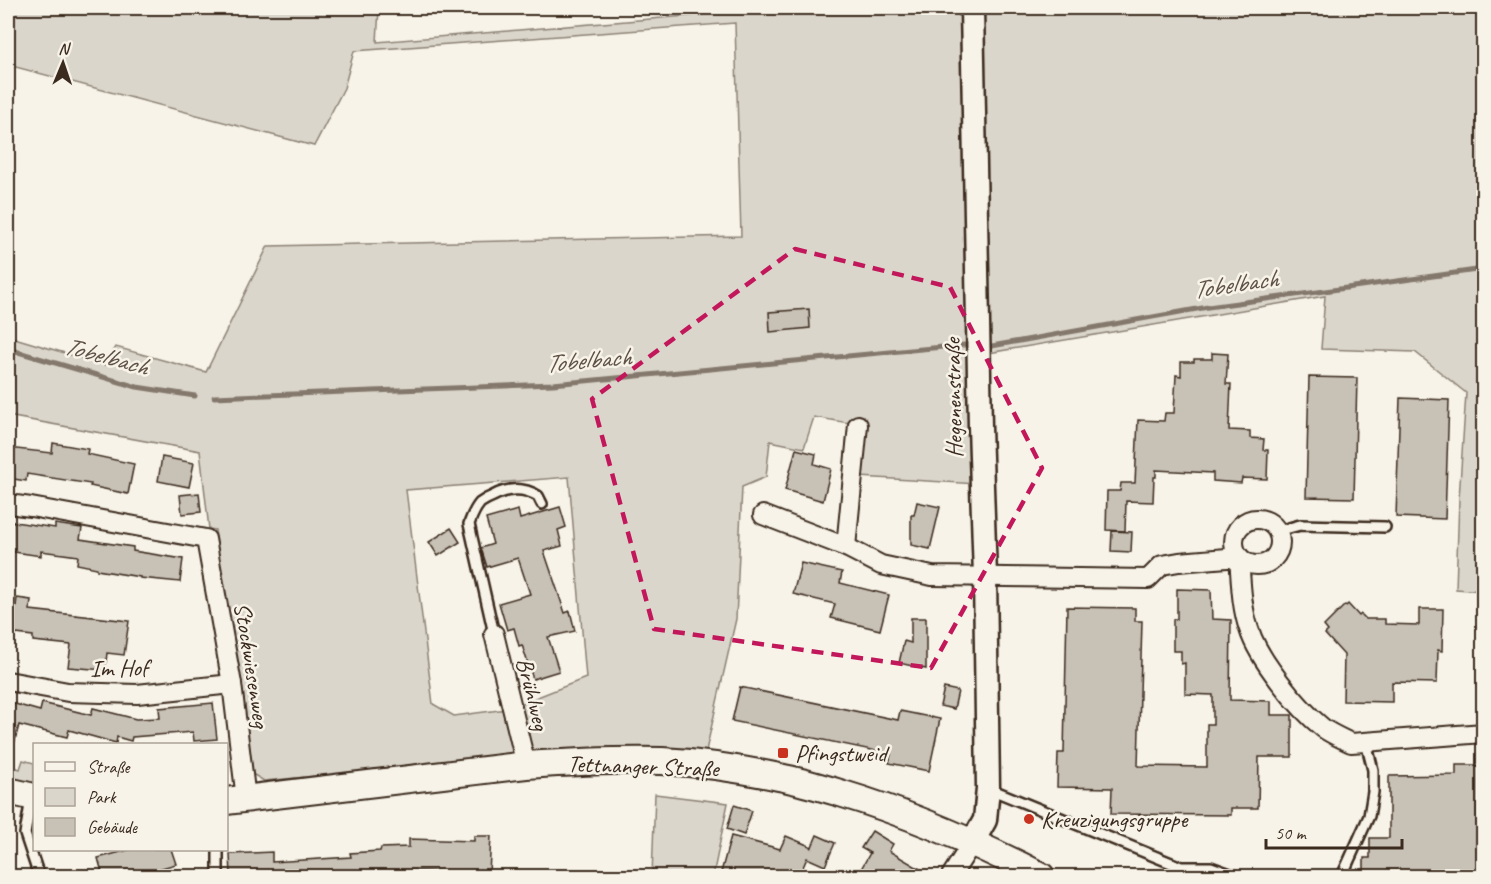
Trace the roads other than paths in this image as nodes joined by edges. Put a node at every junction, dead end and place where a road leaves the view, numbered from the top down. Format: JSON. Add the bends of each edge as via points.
{"nodes":[{"id":1,"x":972,"y":8,"type":"edge"},
{"id":2,"x":858,"y":425,"type":"dead end"},
{"id":3,"x":8,"y":504,"type":"edge"},
{"id":4,"x":542,"y":504,"type":"dead end"},
{"id":5,"x":763,"y":515,"type":"dead end"},
{"id":6,"x":1385,"y":527,"type":"dead end"},
{"id":7,"x":1278,"y":531,"type":"junction"},
{"id":8,"x":846,"y":547,"type":"junction"},
{"id":9,"x":1239,"y":557,"type":"junction"},
{"id":10,"x":985,"y":576,"type":"junction"},
{"id":11,"x":494,"y":634,"type":"joint"},
{"id":12,"x":8,"y":681,"type":"edge"},
{"id":13,"x":232,"y":684,"type":"junction"},
{"id":14,"x":1484,"y":733,"type":"edge"},
{"id":15,"x":1366,"y":742,"type":"junction"},
{"id":16,"x":526,"y":765,"type":"junction"},
{"id":17,"x":988,"y":788,"type":"junction"},
{"id":18,"x":24,"y":795,"type":"edge"},
{"id":19,"x":236,"y":800,"type":"edge"},
{"id":20,"x":972,"y":843,"type":"junction"},
{"id":21,"x":218,"y":851,"type":"edge"},
{"id":22,"x":39,"y":876,"type":"edge"},
{"id":23,"x":218,"y":876,"type":"edge"},
{"id":24,"x":951,"y":876,"type":"edge"},
{"id":25,"x":1041,"y":876,"type":"edge"},
{"id":26,"x":1236,"y":876,"type":"edge"},
{"id":27,"x":1342,"y":876,"type":"edge"}],
"edges":[{"from":1,"to":10,"type":"street","name":"Hegenenstraße"},
{"from":2,"to":8,"type":"street"},
{"from":3,"to":13,"type":"street","name":"Stockwiesenweg","via":[[206,539]]},
{"from":4,"to":11,"type":"lane","via":[[528,490],[501,492],[482,501],[469,524]]},
{"from":5,"to":8,"type":"street"},
{"from":6,"to":7,"type":"lane","via":[[1300,525]]},
{"from":7,"to":9,"type":"street","via":[[1280,549],[1268,562],[1250,564]]},
{"from":7,"to":9,"type":"street","via":[[1264,519],[1246,521],[1235,535]]},
{"from":8,"to":10,"type":"street","via":[[881,565],[932,576]]},
{"from":9,"to":10,"type":"street","via":[[1162,566],[1148,579]]},
{"from":9,"to":15,"type":"street","via":[[1242,605],[1265,663],[1322,727],[1351,742]]},
{"from":10,"to":17,"type":"street","name":"Hegenenstraße"},
{"from":11,"to":16,"type":"street","name":"Brühlweg"},
{"from":12,"to":13,"type":"street","name":"Im Hof","via":[[68,692],[136,694]]},
{"from":13,"to":19,"type":"street","name":"Stockwiesenweg"},
{"from":14,"to":15,"type":"street"},
{"from":15,"to":27,"type":"lane","via":[[1372,770],[1370,816]]},
{"from":16,"to":19,"type":"main road","name":"Tettnanger Straße"},
{"from":16,"to":20,"type":"main road","name":"Tettnanger Straße","via":[[663,762],[764,774],[869,802]]},
{"from":17,"to":20,"type":"street","name":"Hegenenstraße","via":[[985,820]]},
{"from":17,"to":26,"type":"lane","via":[[1181,867],[1211,867]]},
{"from":18,"to":22,"type":"lane","via":[[25,834]]},
{"from":20,"to":24,"type":"street"},
{"from":20,"to":25,"type":"main road","name":"Tettnanger Straße"},
{"from":21,"to":23,"type":"lane"}]}
